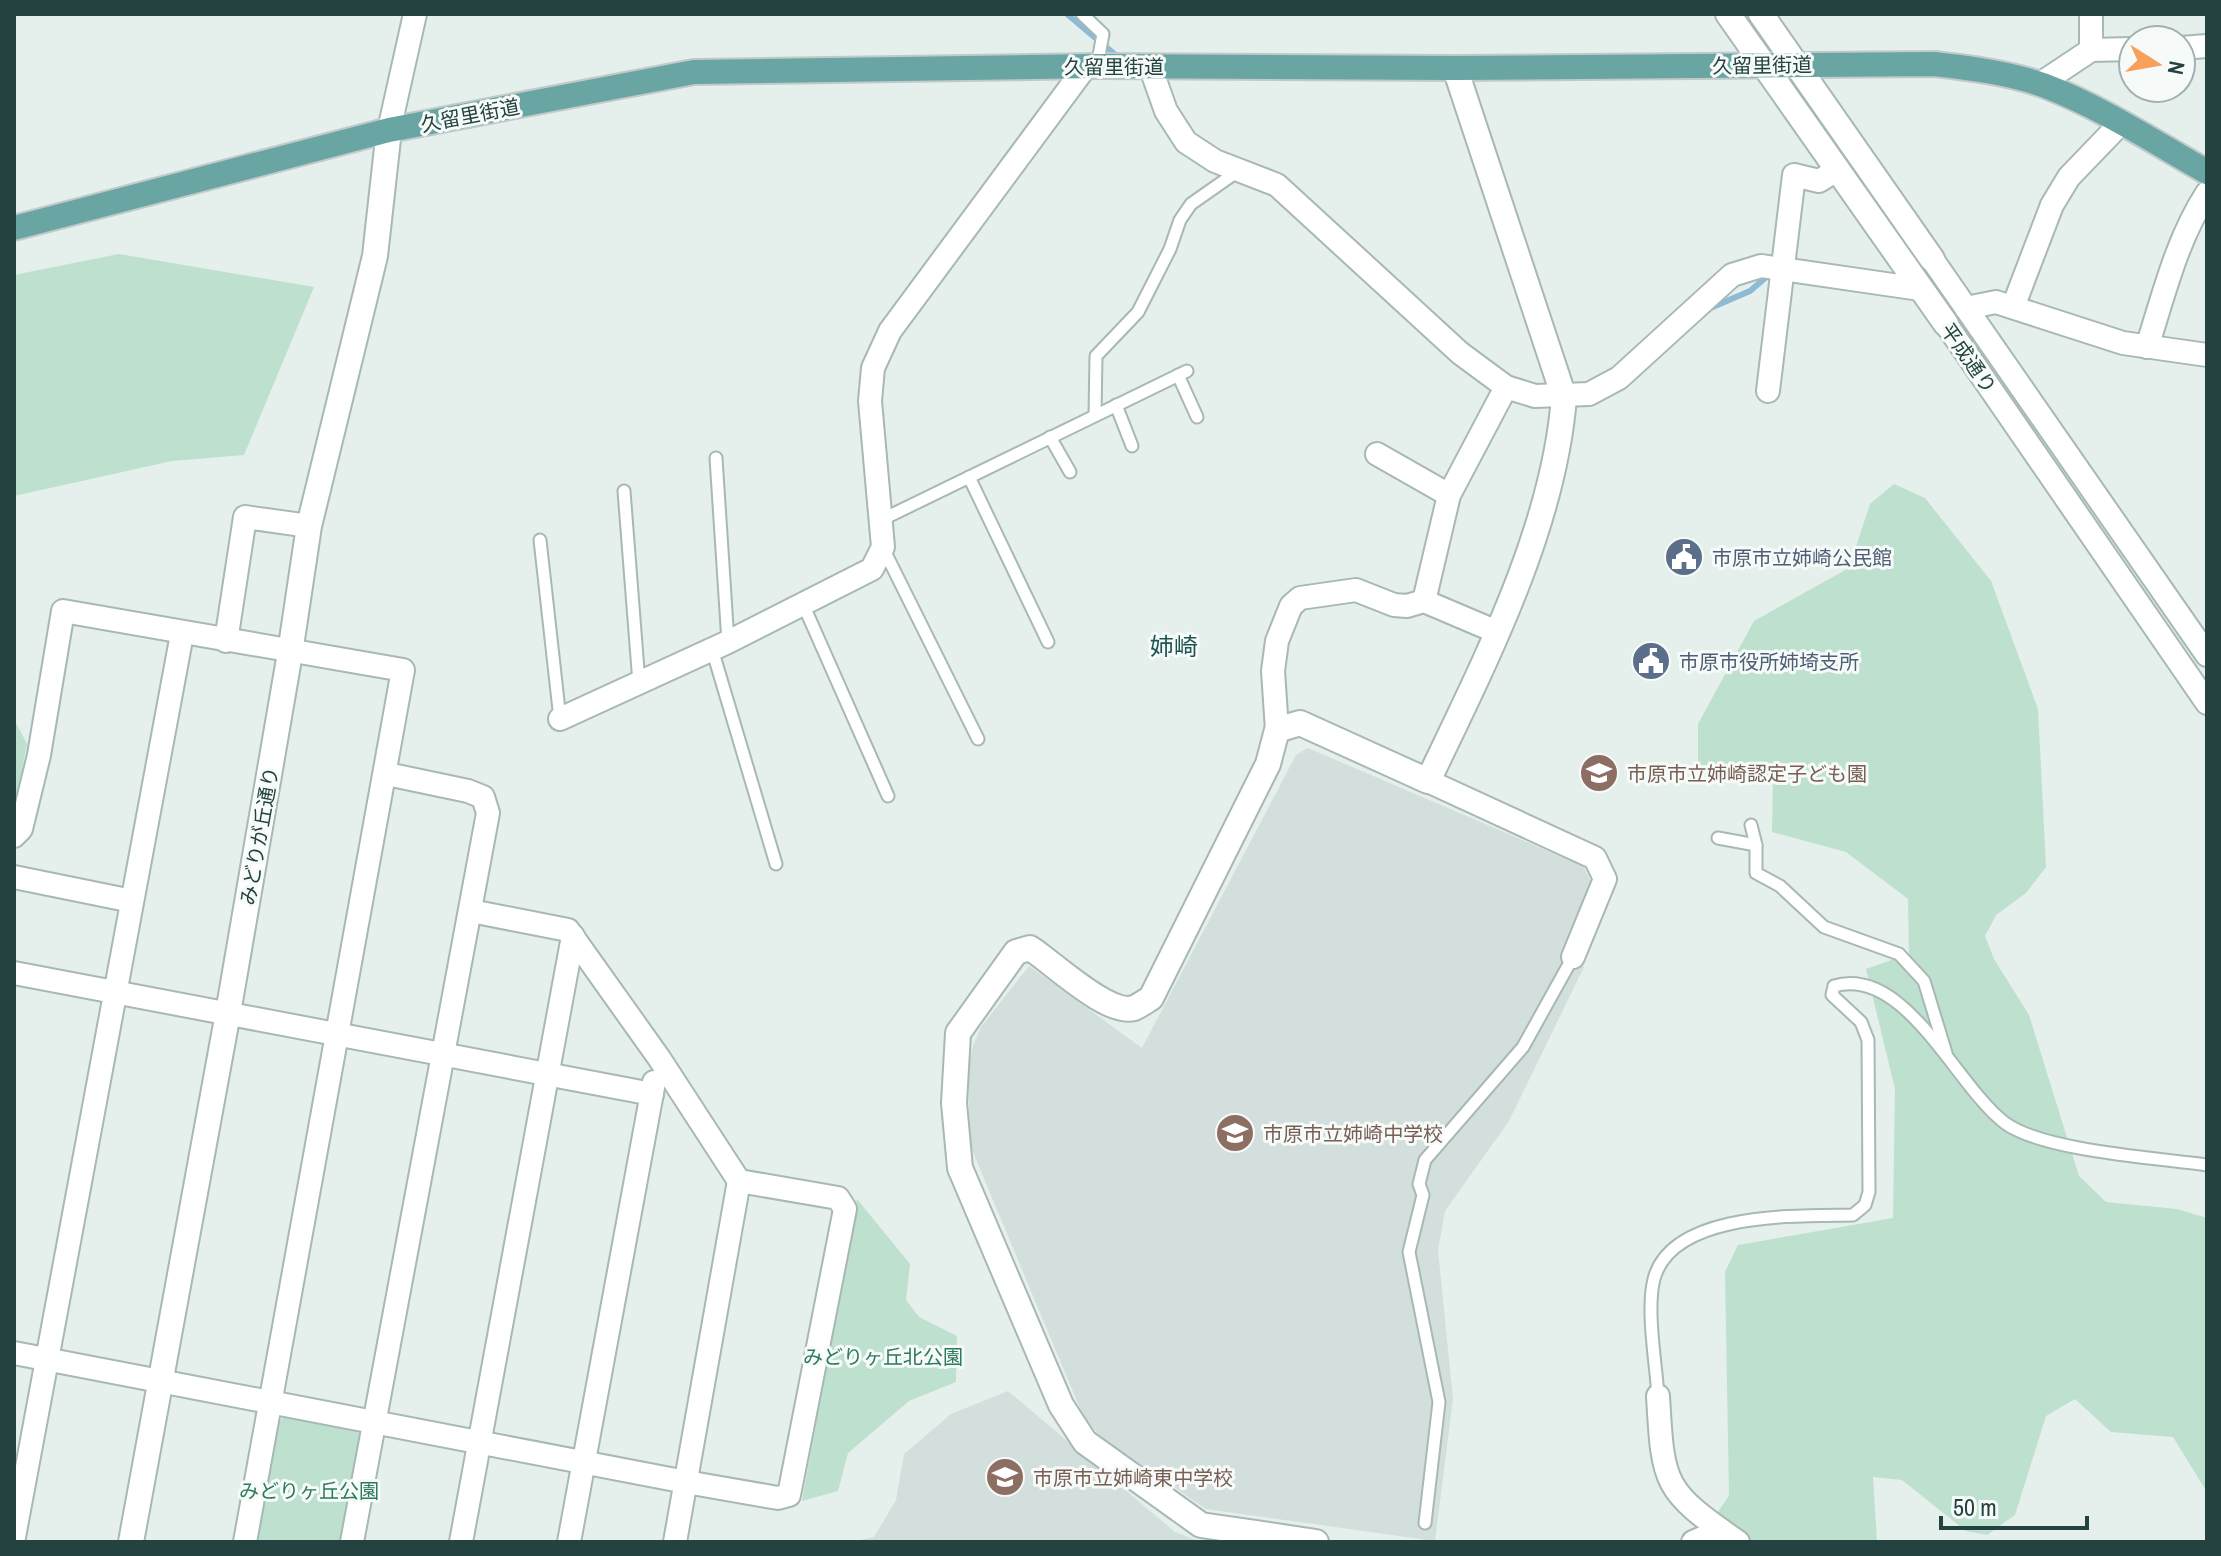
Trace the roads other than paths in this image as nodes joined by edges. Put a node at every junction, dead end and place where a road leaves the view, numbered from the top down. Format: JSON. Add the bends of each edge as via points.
{"nodes":[{"id":1,"x":415,"y":14,"type":"edge"},
{"id":2,"x":1082,"y":14,"type":"edge"},
{"id":3,"x":1728,"y":14,"type":"edge"},
{"id":4,"x":1761,"y":14,"type":"edge"},
{"id":5,"x":2091,"y":14,"type":"edge"},
{"id":6,"x":2117,"y":49,"type":"edge"},
{"id":7,"x":2091,"y":50,"type":"junction"},
{"id":8,"x":1094,"y":63,"type":"junction"},
{"id":9,"x":1765,"y":65,"type":"junction"},
{"id":10,"x":1798,"y":65,"type":"junction"},
{"id":11,"x":1150,"y":66,"type":"junction"},
{"id":12,"x":1455,"y":68,"type":"junction"},
{"id":13,"x":2040,"y":84,"type":"junction"},
{"id":14,"x":2121,"y":123,"type":"junction"},
{"id":15,"x":389,"y":130,"type":"junction"},
{"id":16,"x":1239,"y":170,"type":"junction"},
{"id":17,"x":1835,"y":171,"type":"junction"},
{"id":18,"x":2207,"y":172,"type":"edge"},
{"id":19,"x":2207,"y":193,"type":"edge"},
{"id":20,"x":14,"y":228,"type":"edge"},
{"id":21,"x":1932,"y":259,"type":"joint"},
{"id":22,"x":1782,"y":266,"type":"junction"},
{"id":23,"x":1920,"y":289,"type":"junction"},
{"id":24,"x":2013,"y":307,"type":"junction"},
{"id":25,"x":1966,"y":308,"type":"junction"},
{"id":26,"x":1946,"y":324,"type":"joint"},
{"id":27,"x":2147,"y":347,"type":"junction"},
{"id":28,"x":2207,"y":355,"type":"edge"},
{"id":29,"x":1506,"y":387,"type":"junction"},
{"id":30,"x":1768,"y":391,"type":"dead end"},
{"id":31,"x":1564,"y":397,"type":"junction"},
{"id":32,"x":1116,"y":405,"type":"junction"},
{"id":33,"x":1095,"y":415,"type":"junction"},
{"id":34,"x":1197,"y":417,"type":"dead end"},
{"id":35,"x":1050,"y":437,"type":"junction"},
{"id":36,"x":1132,"y":446,"type":"dead end"},
{"id":37,"x":1377,"y":454,"type":"dead end"},
{"id":38,"x":716,"y":458,"type":"dead end"},
{"id":39,"x":1070,"y":472,"type":"dead end"},
{"id":40,"x":969,"y":477,"type":"junction"},
{"id":41,"x":624,"y":491,"type":"dead end"},
{"id":42,"x":1449,"y":495,"type":"junction"},
{"id":43,"x":881,"y":520,"type":"junction"},
{"id":44,"x":309,"y":526,"type":"junction"},
{"id":45,"x":540,"y":540,"type":"dead end"},
{"id":46,"x":883,"y":547,"type":"junction"},
{"id":47,"x":1424,"y":601,"type":"junction"},
{"id":48,"x":803,"y":604,"type":"junction"},
{"id":49,"x":1497,"y":632,"type":"junction"},
{"id":50,"x":182,"y":634,"type":"junction"},
{"id":51,"x":226,"y":641,"type":"junction"},
{"id":52,"x":1048,"y":642,"type":"dead end"},
{"id":53,"x":720,"y":645,"type":"junction"},
{"id":54,"x":290,"y":653,"type":"junction"},
{"id":55,"x":2207,"y":655,"type":"edge"},
{"id":56,"x":639,"y":683,"type":"junction"},
{"id":57,"x":2207,"y":703,"type":"edge"},
{"id":58,"x":560,"y":719,"type":"joint"},
{"id":59,"x":1277,"y":730,"type":"junction"},
{"id":60,"x":978,"y":739,"type":"dead end"},
{"id":61,"x":387,"y":774,"type":"junction"},
{"id":62,"x":1428,"y":781,"type":"junction"},
{"id":63,"x":888,"y":796,"type":"dead end"},
{"id":64,"x":1751,"y":825,"type":"dead end"},
{"id":65,"x":14,"y":836,"type":"edge"},
{"id":66,"x":1718,"y":838,"type":"dead end"},
{"id":67,"x":1756,"y":845,"type":"junction"},
{"id":68,"x":776,"y":864,"type":"dead end"},
{"id":69,"x":14,"y":877,"type":"edge"},
{"id":70,"x":132,"y":901,"type":"junction"},
{"id":71,"x":471,"y":911,"type":"junction"},
{"id":72,"x":573,"y":936,"type":"junction"},
{"id":73,"x":1573,"y":957,"type":"joint"},
{"id":74,"x":14,"y":974,"type":"edge"},
{"id":75,"x":115,"y":992,"type":"junction"},
{"id":76,"x":228,"y":1013,"type":"junction"},
{"id":77,"x":337,"y":1034,"type":"junction"},
{"id":78,"x":444,"y":1054,"type":"junction"},
{"id":79,"x":659,"y":1058,"type":"junction"},
{"id":80,"x":1948,"y":1061,"type":"junction"},
{"id":81,"x":547,"y":1074,"type":"junction"},
{"id":82,"x":652,"y":1094,"type":"junction"},
{"id":83,"x":2207,"y":1165,"type":"edge"},
{"id":84,"x":739,"y":1181,"type":"junction"},
{"id":85,"x":14,"y":1353,"type":"edge"},
{"id":86,"x":47,"y":1359,"type":"junction"},
{"id":87,"x":161,"y":1380,"type":"junction"},
{"id":88,"x":1658,"y":1396,"type":"joint"},
{"id":89,"x":270,"y":1401,"type":"junction"},
{"id":90,"x":375,"y":1422,"type":"junction"},
{"id":91,"x":480,"y":1442,"type":"junction"},
{"id":92,"x":584,"y":1462,"type":"junction"},
{"id":93,"x":686,"y":1482,"type":"junction"},
{"id":94,"x":1425,"y":1523,"type":"dead end"},
{"id":95,"x":1729,"y":1536,"type":"edge"},
{"id":96,"x":14,"y":1537,"type":"edge"},
{"id":97,"x":131,"y":1542,"type":"edge"},
{"id":98,"x":245,"y":1542,"type":"edge"},
{"id":99,"x":352,"y":1542,"type":"edge"},
{"id":100,"x":461,"y":1542,"type":"edge"},
{"id":101,"x":569,"y":1542,"type":"edge"},
{"id":102,"x":675,"y":1542,"type":"edge"},
{"id":103,"x":1316,"y":1542,"type":"edge"},
{"id":104,"x":1693,"y":1542,"type":"edge"}],
"edges":[{"from":1,"to":15,"type":"street"},
{"from":2,"to":8,"type":"lane","via":[[1103,34]]},
{"from":3,"to":9,"type":"street","name":"平成通り"},
{"from":4,"to":10,"type":"street","name":"平成通り"},
{"from":5,"to":7,"type":"street"},
{"from":6,"to":7,"type":"street"},
{"from":7,"to":13,"type":"street"},
{"from":8,"to":11,"type":"main road","name":"久留里街道"},
{"from":8,"to":15,"type":"main road","name":"久留里街道","via":[[694,72]]},
{"from":8,"to":43,"type":"street","via":[[890,331],[873,368],[870,401]]},
{"from":9,"to":10,"type":"main road","name":"久留里街道"},
{"from":9,"to":12,"type":"main road","name":"久留里街道"},
{"from":9,"to":17,"type":"street","name":"平成通り"},
{"from":10,"to":13,"type":"main road","name":"久留里街道","via":[[1934,64]]},
{"from":10,"to":21,"type":"street","name":"平成通り"},
{"from":11,"to":12,"type":"main road","name":"久留里街道"},
{"from":11,"to":16,"type":"street","via":[[1166,111],[1186,142]]},
{"from":12,"to":31,"type":"street"},
{"from":13,"to":14,"type":"main road","name":"久留里街道"},
{"from":14,"to":18,"type":"main road","name":"久留里街道"},
{"from":14,"to":24,"type":"street","via":[[2069,177],[2052,205]]},
{"from":15,"to":20,"type":"main road","name":"久留里街道"},
{"from":15,"to":44,"type":"street","name":"みどりが丘通り","via":[[375,256]]},
{"from":16,"to":29,"type":"street","via":[[1277,185],[1460,353]]},
{"from":16,"to":33,"type":"lane","via":[[1191,204],[1138,312],[1096,356]]},
{"from":17,"to":22,"type":"street","via":[[1819,181],[1794,175]]},
{"from":17,"to":23,"type":"street","name":"平成通り"},
{"from":19,"to":27,"type":"street","via":[[2179,248]]},
{"from":21,"to":25,"type":"street","name":"平成通り"},
{"from":22,"to":23,"type":"street"},
{"from":22,"to":30,"type":"street"},
{"from":22,"to":31,"type":"street","via":[[1732,275],[1619,378],[1589,394]]},
{"from":23,"to":26,"type":"street","name":"平成通り"},
{"from":24,"to":25,"type":"street","via":[[1996,302]]},
{"from":24,"to":27,"type":"street","via":[[2072,329]]},
{"from":25,"to":55,"type":"street","name":"平成通り"},
{"from":26,"to":57,"type":"street","name":"平成通り"},
{"from":27,"to":28,"type":"street"},
{"from":29,"to":31,"type":"street"},
{"from":29,"to":42,"type":"street"},
{"from":31,"to":49,"type":"street","via":[[1553,466],[1517,587]]},
{"from":32,"to":33,"type":"lane"},
{"from":32,"to":34,"type":"lane","via":[[1182,373]]},
{"from":32,"to":36,"type":"lane"},
{"from":33,"to":35,"type":"lane"},
{"from":35,"to":39,"type":"lane"},
{"from":35,"to":40,"type":"lane"},
{"from":37,"to":42,"type":"street"},
{"from":38,"to":53,"type":"lane"},
{"from":40,"to":43,"type":"lane"},
{"from":40,"to":52,"type":"lane"},
{"from":41,"to":56,"type":"lane"},
{"from":42,"to":47,"type":"street"},
{"from":43,"to":46,"type":"street"},
{"from":44,"to":51,"type":"street","via":[[245,517]]},
{"from":44,"to":54,"type":"street","name":"みどりが丘通り"},
{"from":45,"to":58,"type":"lane"},
{"from":46,"to":48,"type":"street","via":[[872,569]]},
{"from":46,"to":60,"type":"lane"},
{"from":47,"to":49,"type":"street"},
{"from":47,"to":59,"type":"street","via":[[1394,605],[1356,590],[1300,598],[1291,606],[1277,641]]},
{"from":48,"to":53,"type":"street"},
{"from":48,"to":63,"type":"lane"},
{"from":49,"to":62,"type":"street"},
{"from":50,"to":51,"type":"street"},
{"from":50,"to":65,"type":"street","via":[[63,611],[39,755],[21,829]]},
{"from":50,"to":70,"type":"street"},
{"from":51,"to":54,"type":"street"},
{"from":53,"to":56,"type":"street"},
{"from":53,"to":68,"type":"lane"},
{"from":54,"to":61,"type":"street","via":[[403,670]]},
{"from":54,"to":76,"type":"street","name":"みどりが丘通り"},
{"from":56,"to":58,"type":"street"},
{"from":59,"to":62,"type":"street","via":[[1300,723]]},
{"from":59,"to":103,"type":"street","via":[[1268,764],[1151,998],[1132,1009],[1117,1007],[1030,948],[1016,952],[958,1033],[954,1103],[960,1168],[1061,1405],[1085,1442],[1201,1525]]},
{"from":61,"to":71,"type":"street","via":[[483,797],[488,813]]},
{"from":61,"to":77,"type":"street"},
{"from":62,"to":73,"type":"street","via":[[1595,858],[1605,879]]},
{"from":64,"to":67,"type":"lane"},
{"from":66,"to":67,"type":"lane"},
{"from":67,"to":80,"type":"lane","via":[[1756,873],[1780,886],[1824,927],[1899,954],[1924,981]]},
{"from":69,"to":70,"type":"street"},
{"from":70,"to":75,"type":"street"},
{"from":71,"to":72,"type":"street","via":[[568,930]]},
{"from":71,"to":78,"type":"street"},
{"from":72,"to":79,"type":"street"},
{"from":72,"to":81,"type":"street"},
{"from":73,"to":94,"type":"lane","via":[[1523,1047],[1425,1160],[1419,1184],[1423,1195],[1409,1252],[1439,1402]]},
{"from":74,"to":75,"type":"street"},
{"from":75,"to":76,"type":"street"},
{"from":75,"to":86,"type":"street"},
{"from":76,"to":77,"type":"street"},
{"from":76,"to":87,"type":"street","name":"みどりが丘通り"},
{"from":77,"to":78,"type":"street"},
{"from":77,"to":89,"type":"street"},
{"from":78,"to":81,"type":"street"},
{"from":78,"to":90,"type":"street"},
{"from":79,"to":82,"type":"street"},
{"from":79,"to":84,"type":"street"},
{"from":80,"to":83,"type":"lane","via":[[2006,1124],[2033,1135]]},
{"from":80,"to":88,"type":"lane","via":[[1912,1014],[1879,989],[1864,983],[1834,986],[1832,995],[1861,1022],[1868,1040],[1865,1205],[1853,1215],[1740,1219],[1682,1243],[1660,1262],[1653,1282]]},
{"from":81,"to":82,"type":"street"},
{"from":81,"to":91,"type":"street"},
{"from":82,"to":92,"type":"street"},
{"from":84,"to":93,"type":"street"},
{"from":84,"to":93,"type":"street","via":[[838,1198],[845,1209],[789,1495],[778,1498]]},
{"from":85,"to":86,"type":"street"},
{"from":86,"to":87,"type":"street"},
{"from":86,"to":96,"type":"street"},
{"from":87,"to":89,"type":"street"},
{"from":87,"to":97,"type":"street","name":"みどりが丘通り"},
{"from":88,"to":95,"type":"street","via":[[1669,1484]]},
{"from":89,"to":90,"type":"street"},
{"from":89,"to":98,"type":"street"},
{"from":90,"to":91,"type":"street"},
{"from":90,"to":99,"type":"street"},
{"from":91,"to":92,"type":"street"},
{"from":91,"to":100,"type":"street"},
{"from":92,"to":93,"type":"street"},
{"from":92,"to":101,"type":"street"},
{"from":93,"to":102,"type":"street"},
{"from":95,"to":104,"type":"street"}]}
